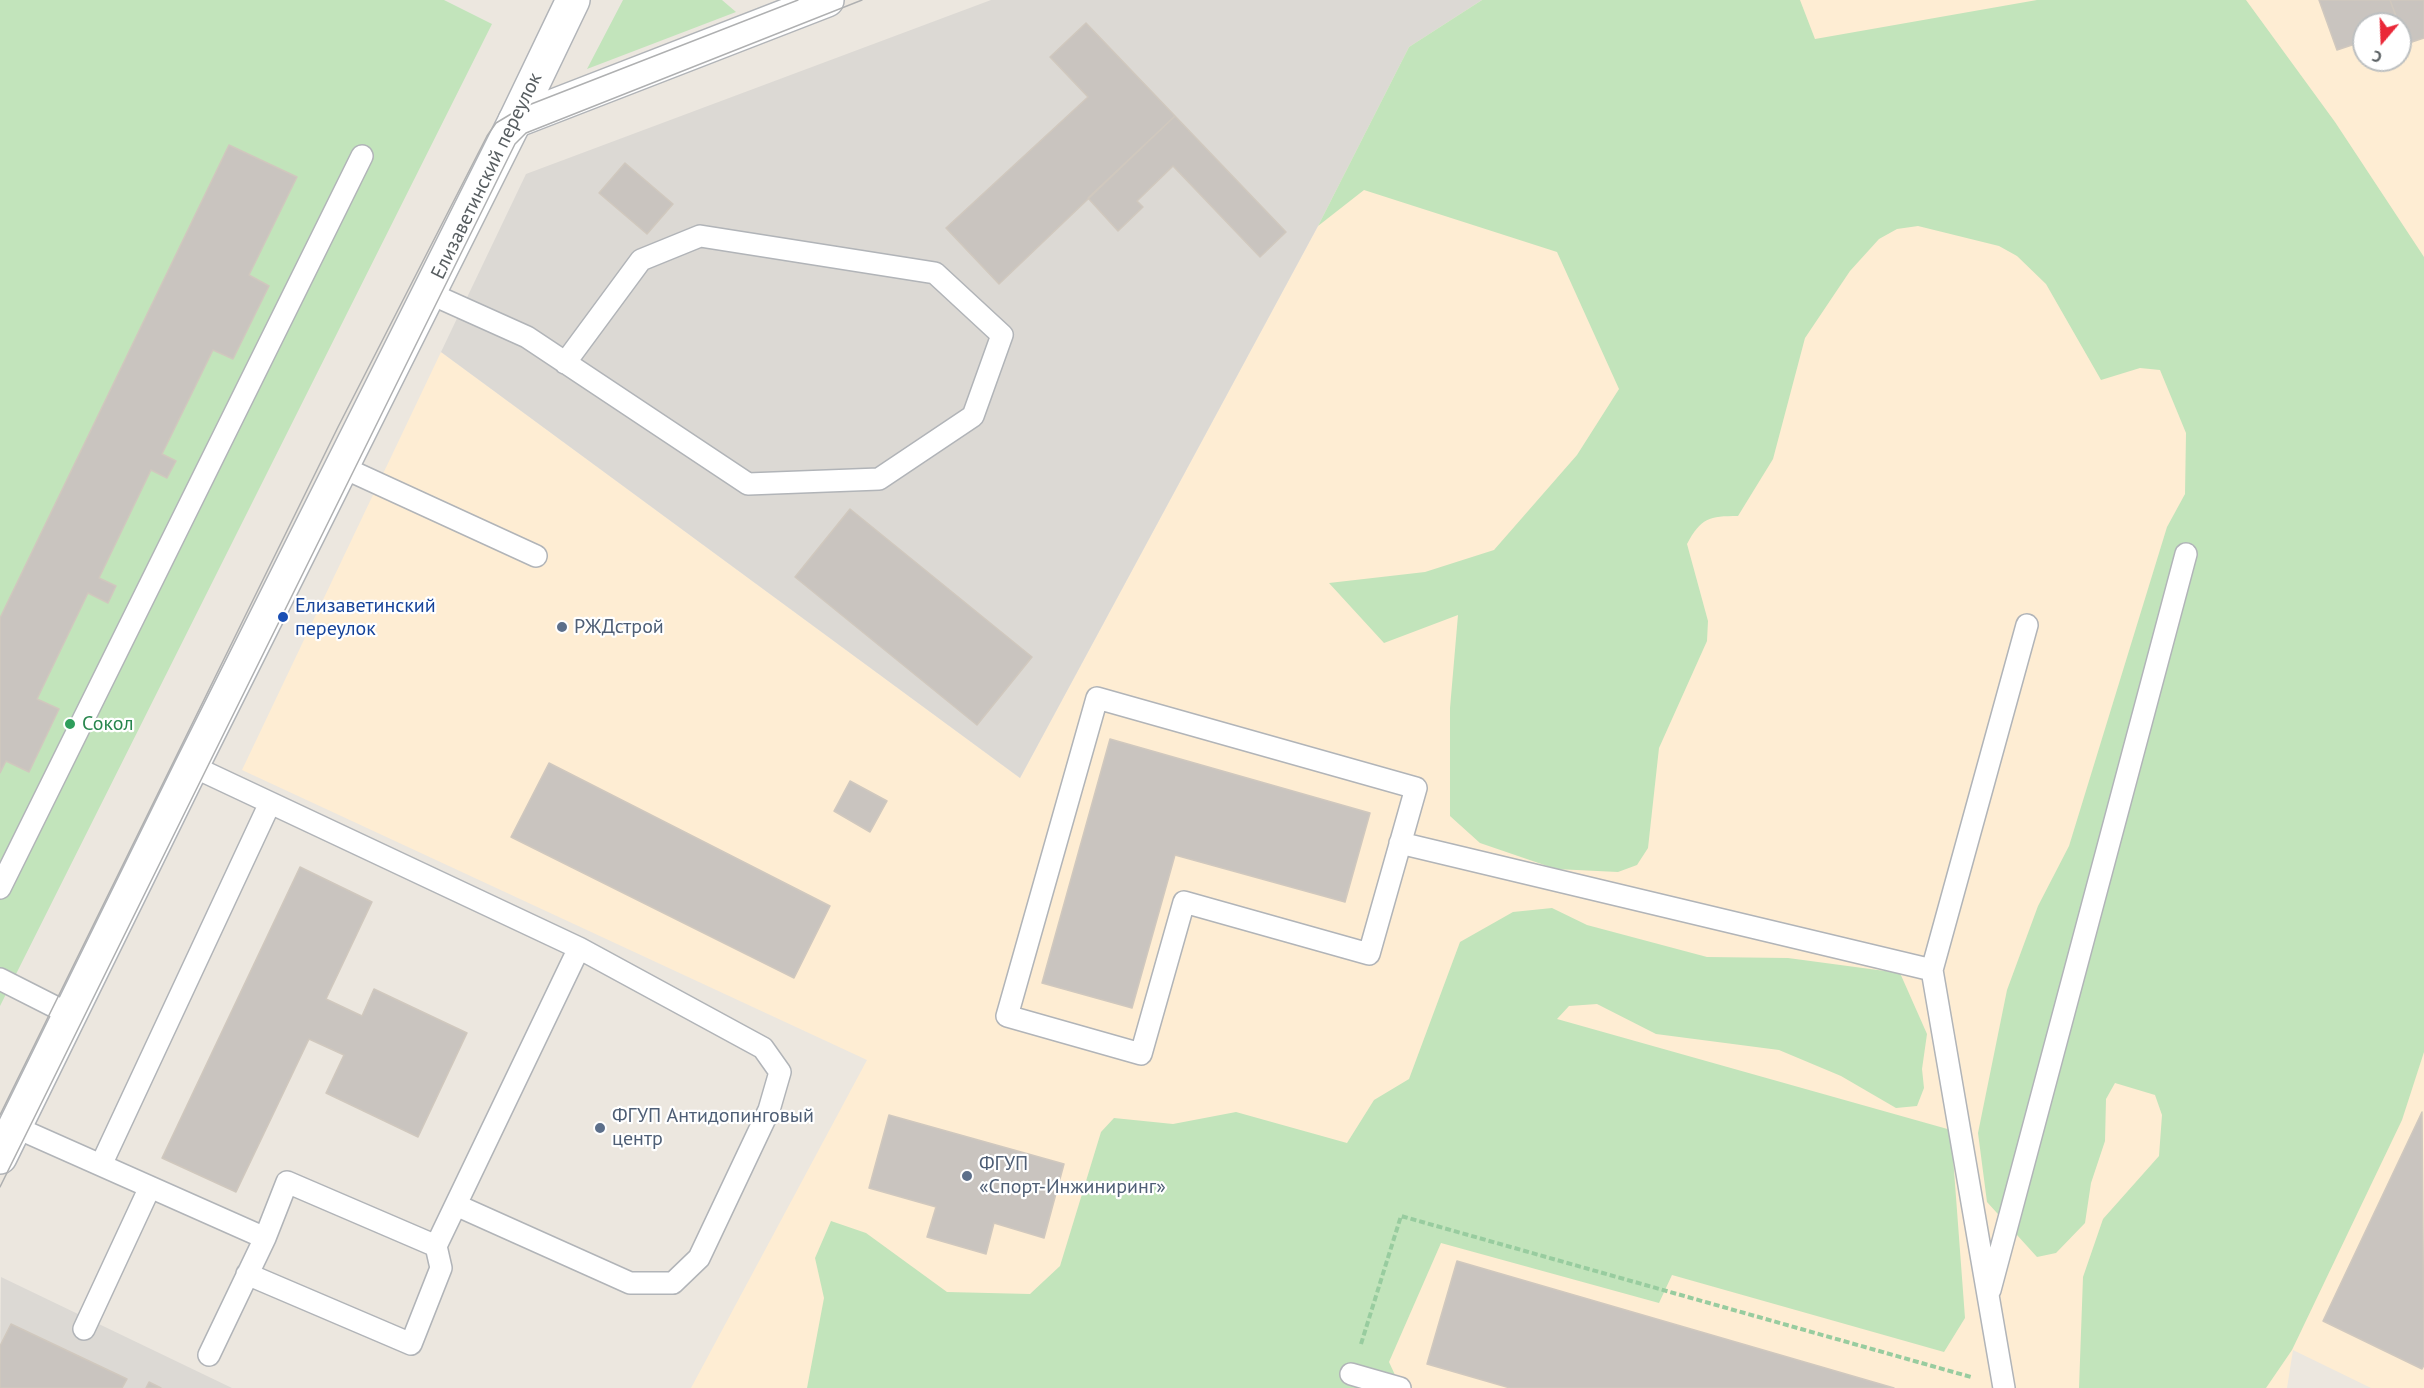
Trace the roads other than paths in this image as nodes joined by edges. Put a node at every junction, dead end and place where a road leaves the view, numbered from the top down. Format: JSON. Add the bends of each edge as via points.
{"nodes":[{"id":1,"x":556,"y":0,"type":"edge"},
{"id":2,"x":573,"y":0,"type":"edge"},
{"id":3,"x":827,"y":0,"type":"edge"},
{"id":4,"x":544,"y":58,"type":"junction"},
{"id":5,"x":515,"y":121,"type":"junction"},
{"id":6,"x":362,"y":156,"type":"dead end"},
{"id":7,"x":429,"y":293,"type":"junction"},
{"id":8,"x":565,"y":363,"type":"junction"},
{"id":9,"x":342,"y":467,"type":"junction"},
{"id":10,"x":2186,"y":554,"type":"dead end"},
{"id":11,"x":536,"y":556,"type":"dead end"},
{"id":12,"x":2027,"y":625,"type":"dead end"},
{"id":13,"x":192,"y":766,"type":"junction"},
{"id":14,"x":270,"y":803,"type":"junction"},
{"id":15,"x":1400,"y":843,"type":"junction"},
{"id":16,"x":0,"y":888,"type":"edge"},
{"id":17,"x":579,"y":948,"type":"junction"},
{"id":18,"x":1932,"y":970,"type":"junction"},
{"id":19,"x":0,"y":979,"type":"edge"},
{"id":20,"x":69,"y":1014,"type":"junction"},
{"id":21,"x":15,"y":1126,"type":"junction"},
{"id":22,"x":0,"y":1157,"type":"edge"},
{"id":23,"x":101,"y":1165,"type":"junction"},
{"id":24,"x":150,"y":1187,"type":"junction"},
{"id":25,"x":456,"y":1205,"type":"junction"},
{"id":26,"x":265,"y":1238,"type":"junction"},
{"id":27,"x":436,"y":1246,"type":"junction"},
{"id":28,"x":247,"y":1274,"type":"junction"},
{"id":29,"x":1988,"y":1296,"type":"junction"},
{"id":30,"x":84,"y":1329,"type":"dead end"},
{"id":31,"x":209,"y":1355,"type":"dead end"},
{"id":32,"x":1351,"y":1374,"type":"dead end"},
{"id":33,"x":2004,"y":1387,"type":"edge"},
{"id":34,"x":1400,"y":1388,"type":"edge"}],
"edges":[{"from":1,"to":4,"type":"street"},
{"from":2,"to":4,"type":"street","name":"Елизаветинский переулок"},
{"from":3,"to":5,"type":"street"},
{"from":4,"to":5,"type":"street","name":"Елизаветинский переулок"},
{"from":5,"to":7,"type":"street","name":"Елизаветинский переулок"},
{"from":6,"to":16,"type":"lane"},
{"from":7,"to":8,"type":"lane","via":[[527,337]]},
{"from":7,"to":9,"type":"street","name":"Елизаветинский переулок"},
{"from":8,"to":8,"type":"lane","via":[[641,260],[700,236],[935,273],[1002,335],[973,416],[879,479],[748,484]]},
{"from":9,"to":11,"type":"lane"},
{"from":9,"to":13,"type":"street","name":"Елизаветинский переулок"},
{"from":10,"to":29,"type":"lane"},
{"from":12,"to":18,"type":"lane"},
{"from":13,"to":14,"type":"lane"},
{"from":13,"to":20,"type":"street","name":"Елизаветинский переулок"},
{"from":14,"to":17,"type":"lane"},
{"from":14,"to":23,"type":"lane"},
{"from":15,"to":15,"type":"lane","via":[[1369,954],[1184,902],[1141,1054],[1007,1016],[1097,698],[1416,788]]},
{"from":15,"to":18,"type":"lane"},
{"from":17,"to":25,"type":"lane"},
{"from":17,"to":25,"type":"lane","via":[[763,1048],[780,1072],[769,1110],[699,1258],[673,1283],[630,1283]]},
{"from":18,"to":29,"type":"lane"},
{"from":19,"to":20,"type":"lane"},
{"from":20,"to":21,"type":"street","name":"Елизаветинский переулок"},
{"from":21,"to":22,"type":"street","name":"Елизаветинский переулок"},
{"from":21,"to":23,"type":"lane"},
{"from":23,"to":24,"type":"lane"},
{"from":24,"to":26,"type":"lane"},
{"from":24,"to":30,"type":"lane"},
{"from":25,"to":27,"type":"lane"},
{"from":26,"to":27,"type":"lane","via":[[287,1182]]},
{"from":26,"to":28,"type":"lane"},
{"from":27,"to":28,"type":"lane","via":[[441,1268],[411,1344]]},
{"from":28,"to":31,"type":"lane"},
{"from":29,"to":33,"type":"lane"},
{"from":32,"to":34,"type":"lane"}]}
